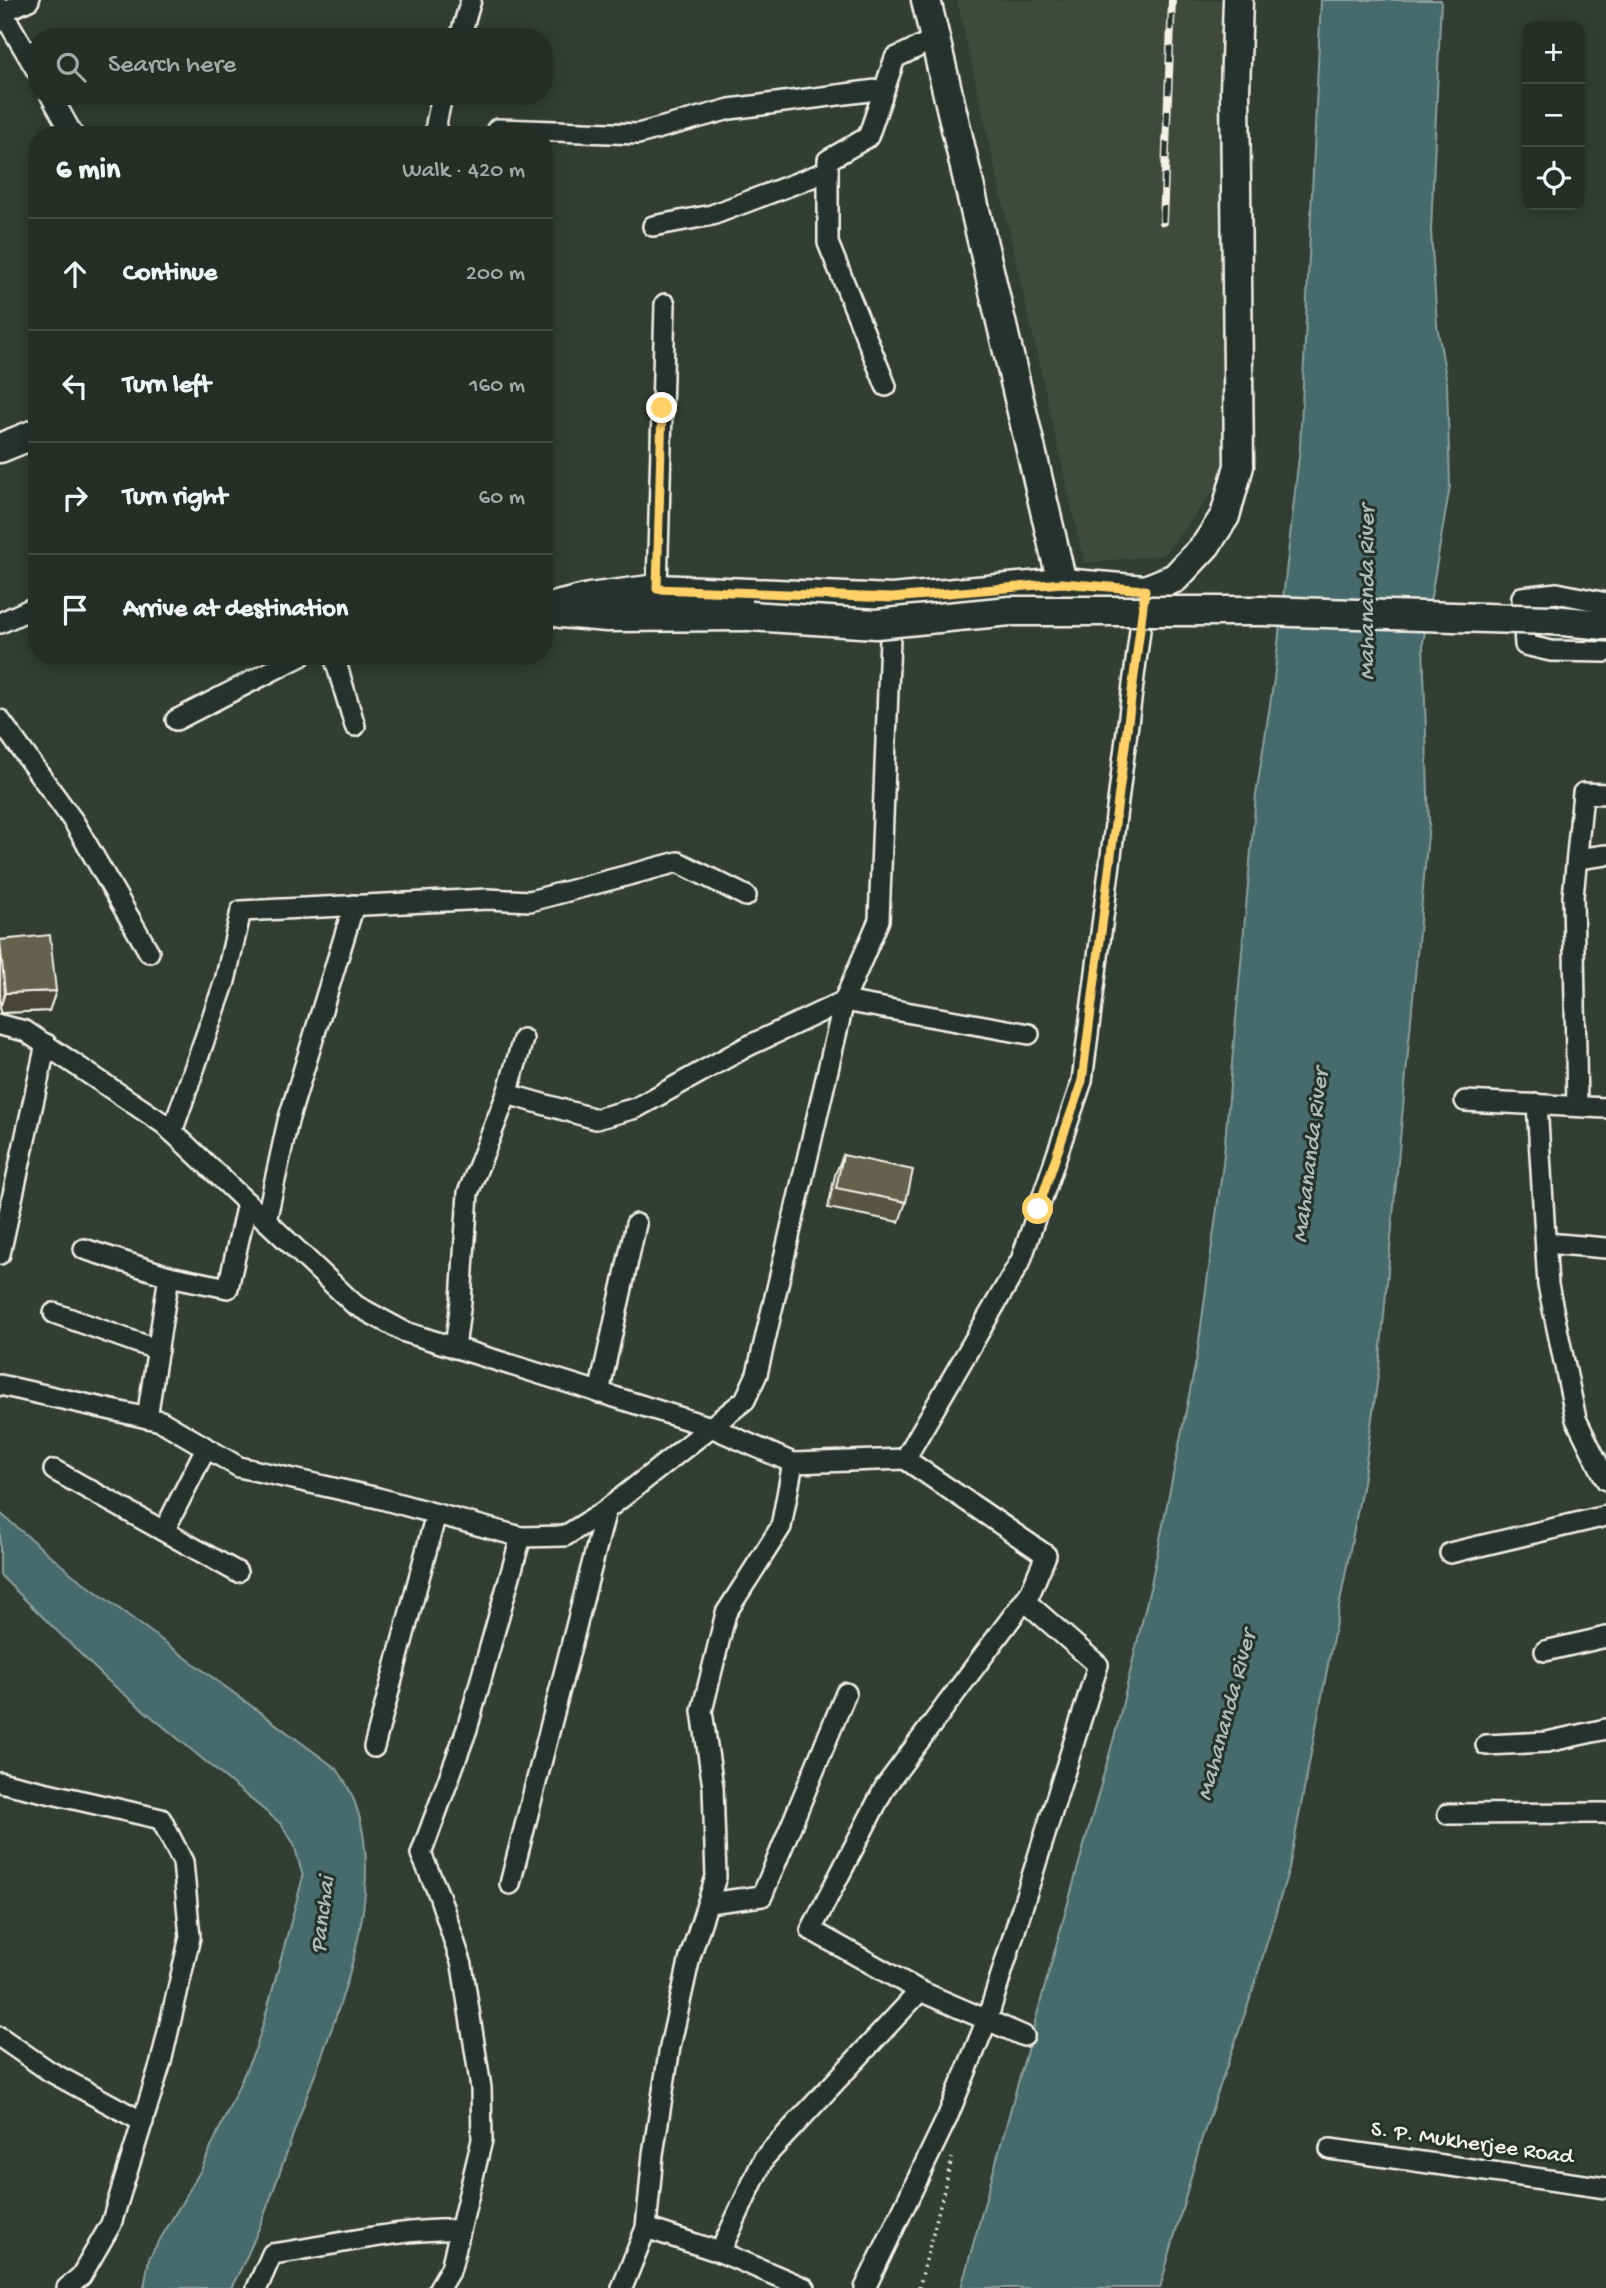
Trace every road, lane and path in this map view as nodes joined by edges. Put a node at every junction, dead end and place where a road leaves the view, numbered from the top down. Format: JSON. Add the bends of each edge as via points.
{"nodes":[{"id":1,"x":29,"y":0,"type":"edge"},
{"id":2,"x":471,"y":0,"type":"edge"},
{"id":3,"x":926,"y":0,"type":"edge"},
{"id":4,"x":1238,"y":0,"type":"edge"},
{"id":5,"x":1,"y":11,"type":"edge"},
{"id":6,"x":463,"y":28,"type":"edge"},
{"id":7,"x":936,"y":39,"type":"junction"},
{"id":8,"x":28,"y":56,"type":"edge"},
{"id":9,"x":884,"y":89,"type":"junction"},
{"id":10,"x":56,"y":105,"type":"edge"},
{"id":11,"x":440,"y":105,"type":"edge"},
{"id":12,"x":436,"y":124,"type":"dead end"},
{"id":13,"x":68,"y":126,"type":"edge"},
{"id":14,"x":553,"y":131,"type":"edge"},
{"id":15,"x":828,"y":171,"type":"junction"},
{"id":16,"x":653,"y":226,"type":"dead end"},
{"id":17,"x":664,"y":304,"type":"dead end"},
{"id":18,"x":886,"y":386,"type":"dead end"},
{"id":19,"x":28,"y":437,"type":"edge"},
{"id":20,"x":0,"y":448,"type":"edge"},
{"id":21,"x":1062,"y":583,"type":"junction"},
{"id":22,"x":657,"y":589,"type":"junction"},
{"id":23,"x":1145,"y":590,"type":"junction"},
{"id":24,"x":892,"y":598,"type":"junction"},
{"id":25,"x":1606,"y":603,"type":"edge"},
{"id":26,"x":553,"y":607,"type":"edge"},
{"id":27,"x":28,"y":610,"type":"edge"},
{"id":28,"x":553,"y":611,"type":"edge"},
{"id":29,"x":0,"y":623,"type":"edge"},
{"id":30,"x":1606,"y":625,"type":"edge"},
{"id":31,"x":1606,"y":652,"type":"edge"},
{"id":32,"x":283,"y":665,"type":"edge"},
{"id":33,"x":337,"y":665,"type":"edge"},
{"id":34,"x":0,"y":720,"type":"edge"},
{"id":35,"x":176,"y":720,"type":"dead end"},
{"id":36,"x":355,"y":726,"type":"dead end"},
{"id":37,"x":1606,"y":794,"type":"edge"},
{"id":38,"x":1606,"y":855,"type":"edge"},
{"id":39,"x":1577,"y":859,"type":"junction"},
{"id":40,"x":746,"y":896,"type":"dead end"},
{"id":41,"x":354,"y":905,"type":"junction"},
{"id":42,"x":149,"y":952,"type":"dead end"},
{"id":43,"x":844,"y":1001,"type":"junction"},
{"id":44,"x":0,"y":1025,"type":"edge"},
{"id":45,"x":1029,"y":1034,"type":"dead end"},
{"id":46,"x":523,"y":1039,"type":"dead end"},
{"id":47,"x":46,"y":1044,"type":"junction"},
{"id":48,"x":507,"y":1094,"type":"junction"},
{"id":49,"x":1465,"y":1101,"type":"dead end"},
{"id":50,"x":1537,"y":1104,"type":"junction"},
{"id":51,"x":1577,"y":1107,"type":"junction"},
{"id":52,"x":1606,"y":1108,"type":"edge"},
{"id":53,"x":172,"y":1132,"type":"junction"},
{"id":54,"x":247,"y":1203,"type":"junction"},
{"id":55,"x":266,"y":1221,"type":"junction"},
{"id":56,"x":636,"y":1224,"type":"dead end"},
{"id":57,"x":1546,"y":1243,"type":"junction"},
{"id":58,"x":1606,"y":1248,"type":"edge"},
{"id":59,"x":84,"y":1249,"type":"dead end"},
{"id":60,"x":0,"y":1254,"type":"edge"},
{"id":61,"x":169,"y":1276,"type":"junction"},
{"id":62,"x":54,"y":1313,"type":"dead end"},
{"id":63,"x":455,"y":1348,"type":"junction"},
{"id":64,"x":158,"y":1350,"type":"junction"},
{"id":65,"x":0,"y":1385,"type":"edge"},
{"id":66,"x":599,"y":1392,"type":"junction"},
{"id":67,"x":147,"y":1418,"type":"junction"},
{"id":68,"x":710,"y":1427,"type":"junction"},
{"id":69,"x":206,"y":1448,"type":"junction"},
{"id":70,"x":905,"y":1459,"type":"junction"},
{"id":71,"x":793,"y":1463,"type":"junction"},
{"id":72,"x":54,"y":1470,"type":"dead end"},
{"id":73,"x":1606,"y":1480,"type":"edge"},
{"id":74,"x":606,"y":1510,"type":"junction"},
{"id":75,"x":436,"y":1514,"type":"junction"},
{"id":76,"x":1606,"y":1516,"type":"edge"},
{"id":77,"x":164,"y":1531,"type":"junction"},
{"id":78,"x":521,"y":1537,"type":"junction"},
{"id":79,"x":1450,"y":1553,"type":"dead end"},
{"id":80,"x":237,"y":1572,"type":"dead end"},
{"id":81,"x":1025,"y":1601,"type":"junction"},
{"id":82,"x":1606,"y":1637,"type":"edge"},
{"id":83,"x":1545,"y":1651,"type":"dead end"},
{"id":84,"x":846,"y":1693,"type":"dead end"},
{"id":85,"x":1606,"y":1729,"type":"edge"},
{"id":86,"x":1486,"y":1745,"type":"dead end"},
{"id":87,"x":374,"y":1747,"type":"dead end"},
{"id":88,"x":0,"y":1782,"type":"edge"},
{"id":89,"x":1606,"y":1813,"type":"edge"},
{"id":90,"x":1448,"y":1814,"type":"dead end"},
{"id":91,"x":510,"y":1884,"type":"dead end"},
{"id":92,"x":708,"y":1903,"type":"junction"},
{"id":93,"x":919,"y":1991,"type":"junction"},
{"id":94,"x":987,"y":2020,"type":"junction"},
{"id":95,"x":1024,"y":2036,"type":"dead end"},
{"id":96,"x":0,"y":2037,"type":"edge"},
{"id":97,"x":143,"y":2122,"type":"junction"},
{"id":98,"x":1330,"y":2149,"type":"dead end"},
{"id":99,"x":1606,"y":2188,"type":"edge"},
{"id":100,"x":646,"y":2228,"type":"junction"},
{"id":101,"x":460,"y":2230,"type":"junction"},
{"id":102,"x":720,"y":2252,"type":"junction"},
{"id":103,"x":67,"y":2288,"type":"edge"},
{"id":104,"x":257,"y":2288,"type":"edge"},
{"id":105,"x":439,"y":2288,"type":"edge"},
{"id":106,"x":622,"y":2288,"type":"edge"},
{"id":107,"x":804,"y":2288,"type":"edge"},
{"id":108,"x":865,"y":2288,"type":"edge"}],
"edges":[{"from":1,"to":5,"type":"street"},
{"from":2,"to":6,"type":"street"},
{"from":3,"to":7,"type":"street"},
{"from":4,"to":23,"type":"street","via":[[1239,466],[1224,516],[1206,545],[1175,578]]},
{"from":5,"to":8,"type":"street"},
{"from":7,"to":9,"type":"street","via":[[895,58]]},
{"from":7,"to":21,"type":"street"},
{"from":9,"to":14,"type":"street","via":[[730,110],[638,134]]},
{"from":9,"to":15,"type":"street","via":[[868,137],[828,160]]},
{"from":10,"to":13,"type":"street"},
{"from":11,"to":12,"type":"street"},
{"from":15,"to":16,"type":"street","via":[[712,215]]},
{"from":15,"to":18,"type":"street","via":[[828,243]]},
{"from":17,"to":22,"type":"street"},
{"from":19,"to":20,"type":"street"},
{"from":21,"to":23,"type":"street"},
{"from":21,"to":24,"type":"street"},
{"from":22,"to":24,"type":"street"},
{"from":22,"to":26,"type":"street","via":[[589,597]]},
{"from":23,"to":70,"type":"street","via":[[1082,1081],[1021,1260]]},
{"from":24,"to":43,"type":"street","via":[[879,920]]},
{"from":25,"to":31,"type":"street","via":[[1558,593],[1522,597],[1525,645],[1552,651]]},
{"from":27,"to":29,"type":"street"},
{"from":28,"to":30,"type":"street","bridge":true,"via":[[607,617],[750,616],[876,624],[1010,611],[1261,611]]},
{"from":32,"to":35,"type":"street"},
{"from":33,"to":36,"type":"street"},
{"from":34,"to":42,"type":"street","via":[[74,822]]},
{"from":37,"to":39,"type":"street","via":[[1583,793]]},
{"from":38,"to":39,"type":"street"},
{"from":39,"to":51,"type":"street","via":[[1573,897]]},
{"from":40,"to":41,"type":"street","via":[[678,862],[530,901]]},
{"from":41,"to":53,"type":"street","via":[[241,911],[225,981]]},
{"from":41,"to":55,"type":"street","via":[[288,1121]]},
{"from":43,"to":45,"type":"street"},
{"from":43,"to":48,"type":"street","via":[[748,1046],[636,1108],[596,1119]]},
{"from":43,"to":68,"type":"street","via":[[757,1374],[745,1400]]},
{"from":44,"to":47,"type":"street","via":[[25,1031]]},
{"from":46,"to":48,"type":"street"},
{"from":47,"to":53,"type":"street"},
{"from":47,"to":60,"type":"street"},
{"from":48,"to":63,"type":"street","via":[[468,1193]]},
{"from":49,"to":50,"type":"street"},
{"from":50,"to":51,"type":"street"},
{"from":50,"to":57,"type":"street"},
{"from":51,"to":52,"type":"street"},
{"from":53,"to":54,"type":"street"},
{"from":54,"to":55,"type":"street"},
{"from":54,"to":61,"type":"street","via":[[228,1288]]},
{"from":55,"to":63,"type":"street","via":[[355,1305],[405,1332]]},
{"from":56,"to":66,"type":"street"},
{"from":57,"to":58,"type":"street"},
{"from":57,"to":73,"type":"street","via":[[1548,1285],[1576,1419]]},
{"from":59,"to":61,"type":"street"},
{"from":61,"to":64,"type":"street"},
{"from":62,"to":64,"type":"street"},
{"from":63,"to":66,"type":"street"},
{"from":64,"to":67,"type":"street"},
{"from":65,"to":67,"type":"street"},
{"from":66,"to":68,"type":"street"},
{"from":67,"to":69,"type":"street","via":[[161,1421]]},
{"from":68,"to":71,"type":"street"},
{"from":68,"to":74,"type":"street"},
{"from":69,"to":75,"type":"street","via":[[239,1467]]},
{"from":69,"to":77,"type":"street"},
{"from":70,"to":71,"type":"street"},
{"from":70,"to":81,"type":"street","via":[[1046,1555]]},
{"from":71,"to":92,"type":"street","via":[[781,1527],[726,1613],[702,1711],[713,1787],[716,1877]]},
{"from":72,"to":77,"type":"street"},
{"from":74,"to":78,"type":"street","via":[[565,1536]]},
{"from":74,"to":91,"type":"street"},
{"from":75,"to":78,"type":"street"},
{"from":75,"to":87,"type":"street"},
{"from":76,"to":79,"type":"street"},
{"from":77,"to":80,"type":"street"},
{"from":78,"to":101,"type":"street","via":[[467,1729],[421,1854],[462,1965],[481,2088],[481,2140]]},
{"from":81,"to":93,"type":"street","via":[[885,1787],[811,1930]]},
{"from":81,"to":94,"type":"street","via":[[1098,1665]]},
{"from":82,"to":83,"type":"street"},
{"from":84,"to":92,"type":"street","via":[[762,1896]]},
{"from":85,"to":86,"type":"street","via":[[1547,1742]]},
{"from":88,"to":97,"type":"street","via":[[162,1819],[183,1862],[190,1937],[162,2062]]},
{"from":89,"to":90,"type":"street"},
{"from":92,"to":100,"type":"street","via":[[690,1957],[670,2048]]},
{"from":93,"to":94,"type":"street"},
{"from":93,"to":102,"type":"street","via":[[764,2158]]},
{"from":94,"to":95,"type":"street"},
{"from":94,"to":108,"type":"street","via":[[947,2118]]},
{"from":96,"to":97,"type":"street","via":[[49,2071]]},
{"from":97,"to":103,"type":"street","via":[[111,2224],[81,2276]]},
{"from":98,"to":99,"type":"street","name":"S. P. Mukherjee Road"},
{"from":100,"to":102,"type":"street"},
{"from":100,"to":106,"type":"street"},
{"from":101,"to":104,"type":"street","via":[[396,2234],[272,2254]]},
{"from":101,"to":105,"type":"street","via":[[452,2268]]},
{"from":102,"to":107,"type":"street"}]}
